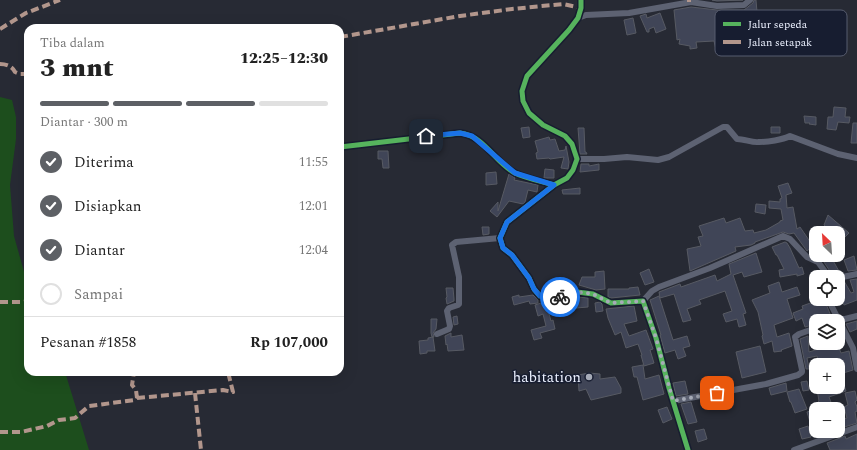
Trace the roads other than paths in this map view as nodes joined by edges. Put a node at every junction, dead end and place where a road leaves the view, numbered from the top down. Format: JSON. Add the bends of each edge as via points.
{"nodes":[{"id":1,"x":581,"y":0,"type":"edge"},
{"id":2,"x":750,"y":0,"type":"edge"},
{"id":3,"x":578,"y":18,"type":"junction"},
{"id":4,"x":344,"y":147,"type":"edge"},
{"id":5,"x":857,"y":158,"type":"edge"},
{"id":6,"x":577,"y":159,"type":"junction"},
{"id":7,"x":554,"y":185,"type":"junction"},
{"id":8,"x":500,"y":238,"type":"junction"},
{"id":9,"x":824,"y":270,"type":"edge"},
{"id":10,"x":857,"y":274,"type":"edge"},
{"id":11,"x":845,"y":277,"type":"edge"},
{"id":12,"x":643,"y":301,"type":"junction"},
{"id":13,"x":857,"y":316,"type":"edge"},
{"id":14,"x":845,"y":319,"type":"edge"},
{"id":15,"x":809,"y":330,"type":"edge"},
{"id":16,"x":845,"y":333,"type":"edge"},
{"id":17,"x":437,"y":334,"type":"dead end"},
{"id":18,"x":857,"y":369,"type":"edge"},
{"id":19,"x":673,"y":401,"type":"junction"},
{"id":20,"x":857,"y":427,"type":"edge"},
{"id":21,"x":688,"y":450,"type":"edge"},
{"id":22,"x":794,"y":450,"type":"edge"}],
"edges":[{"from":1,"to":3,"type":"street"},
{"from":2,"to":3,"type":"street","via":[[744,5],[724,6],[692,2]]},
{"from":3,"to":6,"type":"street","via":[[527,76],[522,91],[523,101],[529,113],[543,125],[570,140]]},
{"from":4,"to":7,"type":"street","via":[[466,133],[477,139],[515,173]]},
{"from":5,"to":6,"type":"street","via":[[838,154],[790,136],[758,143],[737,139],[727,127],[723,127],[664,159]]},
{"from":6,"to":7,"type":"street","via":[[567,178]]},
{"from":7,"to":8,"type":"street","via":[[507,222]]},
{"from":8,"to":12,"type":"street","via":[[503,248],[512,255],[540,296],[548,299],[577,292],[593,294],[611,303]]},
{"from":8,"to":17,"type":"street","via":[[456,242],[452,245],[459,277],[459,304],[447,311],[449,329]]},
{"from":9,"to":12,"type":"street","via":[[818,262],[807,257],[790,239],[783,236],[718,265],[655,288]]},
{"from":10,"to":11,"type":"street"},
{"from":12,"to":19,"type":"street"},
{"from":13,"to":14,"type":"street"},
{"from":15,"to":19,"type":"street","via":[[795,337],[802,370],[798,375],[766,384]]},
{"from":16,"to":18,"type":"street","via":[[853,348]]},
{"from":19,"to":21,"type":"street"},
{"from":20,"to":22,"type":"street"}]}
